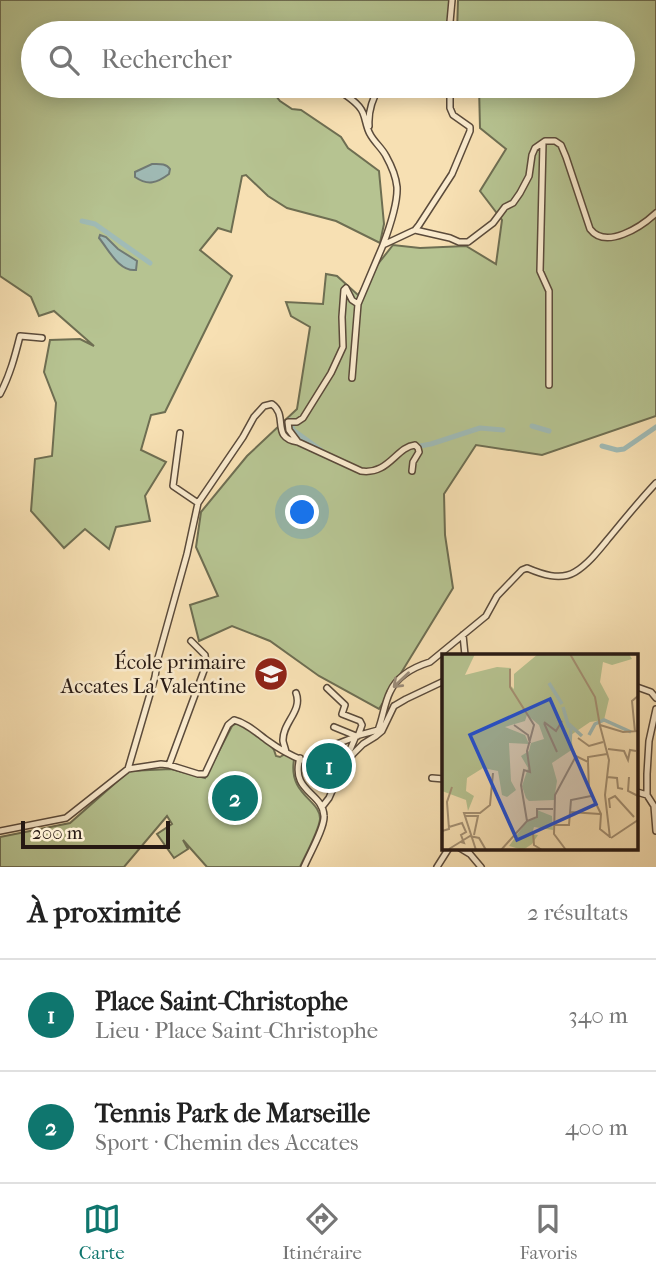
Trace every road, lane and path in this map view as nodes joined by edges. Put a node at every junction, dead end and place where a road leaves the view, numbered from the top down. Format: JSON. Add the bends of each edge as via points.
{"nodes":[{"id":1,"x":452,"y":0,"type":"edge"},
{"id":2,"x":450,"y":21,"type":"edge"},
{"id":3,"x":349,"y":98,"type":"edge"},
{"id":4,"x":373,"y":98,"type":"edge"},
{"id":5,"x":450,"y":98,"type":"edge"},
{"id":6,"x":370,"y":136,"type":"junction"},
{"id":7,"x":542,"y":143,"type":"junction"},
{"id":8,"x":656,"y":213,"type":"edge"},
{"id":9,"x":415,"y":230,"type":"junction"},
{"id":10,"x":383,"y":245,"type":"junction"},
{"id":11,"x":358,"y":304,"type":"junction"},
{"id":12,"x":42,"y":338,"type":"dead end"},
{"id":13,"x":352,"y":378,"type":"dead end"},
{"id":14,"x":550,"y":385,"type":"dead end"},
{"id":15,"x":0,"y":394,"type":"edge"},
{"id":16,"x":180,"y":433,"type":"dead end"},
{"id":17,"x":298,"y":442,"type":"junction"},
{"id":18,"x":412,"y":471,"type":"dead end"},
{"id":19,"x":656,"y":483,"type":"edge"},
{"id":20,"x":198,"y":503,"type":"junction"},
{"id":21,"x":463,"y":635,"type":"junction"},
{"id":22,"x":191,"y":641,"type":"dead end"},
{"id":23,"x":465,"y":654,"type":"edge"},
{"id":24,"x":442,"y":682,"type":"edge"},
{"id":25,"x":638,"y":687,"type":"edge"},
{"id":26,"x":327,"y":688,"type":"dead end"},
{"id":27,"x":296,"y":693,"type":"dead end"},
{"id":28,"x":656,"y":698,"type":"edge"},
{"id":29,"x":386,"y":704,"type":"junction"},
{"id":30,"x":394,"y":706,"type":"junction"},
{"id":31,"x":656,"y":709,"type":"edge"},
{"id":32,"x":334,"y":727,"type":"dead end"},
{"id":33,"x":357,"y":736,"type":"junction"},
{"id":34,"x":286,"y":752,"type":"junction"},
{"id":35,"x":300,"y":758,"type":"junction"},
{"id":36,"x":312,"y":764,"type":"junction"},
{"id":37,"x":169,"y":765,"type":"junction"},
{"id":38,"x":128,"y":769,"type":"junction"},
{"id":39,"x":342,"y":769,"type":"junction"},
{"id":40,"x":432,"y":778,"type":"dead end"},
{"id":41,"x":442,"y":779,"type":"edge"},
{"id":42,"x":638,"y":792,"type":"edge"},
{"id":43,"x":647,"y":794,"type":"junction"},
{"id":44,"x":322,"y":807,"type":"junction"},
{"id":45,"x":0,"y":831,"type":"edge"},
{"id":46,"x":656,"y":831,"type":"edge"},
{"id":47,"x":448,"y":850,"type":"edge"},
{"id":48,"x":463,"y":850,"type":"edge"},
{"id":49,"x":306,"y":866,"type":"edge"},
{"id":50,"x":437,"y":867,"type":"edge"},
{"id":51,"x":481,"y":867,"type":"edge"}],
"edges":[{"from":1,"to":2,"type":"street"},
{"from":3,"to":6,"type":"street","via":[[363,112]]},
{"from":4,"to":6,"type":"street"},
{"from":5,"to":9,"type":"street","via":[[453,115],[470,131],[452,174]]},
{"from":6,"to":10,"type":"street","via":[[388,159],[397,188]]},
{"from":7,"to":8,"type":"street","via":[[561,145],[590,229],[600,238],[626,233]]},
{"from":7,"to":9,"type":"street","via":[[535,148],[520,193],[468,243]]},
{"from":7,"to":14,"type":"street","via":[[540,271],[549,291]]},
{"from":9,"to":10,"type":"street"},
{"from":10,"to":11,"type":"street"},
{"from":11,"to":13,"type":"street"},
{"from":11,"to":17,"type":"street","via":[[346,288],[343,347],[303,418],[288,422]]},
{"from":12,"to":15,"type":"street","via":[[20,336]]},
{"from":16,"to":20,"type":"street","via":[[173,486]]},
{"from":17,"to":18,"type":"street","via":[[369,472],[412,445],[419,452]]},
{"from":17,"to":20,"type":"street","via":[[282,433],[278,408],[264,406]]},
{"from":19,"to":21,"type":"street","via":[[575,572],[551,576],[522,570],[497,596],[486,616]]},
{"from":20,"to":38,"type":"street"},
{"from":21,"to":23,"type":"street"},
{"from":21,"to":29,"type":"street","one_way":true,"via":[[430,662],[401,677]]},
{"from":22,"to":37,"type":"street","via":[[205,655],[206,665]]},
{"from":24,"to":30,"type":"street"},
{"from":25,"to":28,"type":"street"},
{"from":26,"to":33,"type":"street","via":[[345,705],[342,714],[362,725]]},
{"from":27,"to":34,"type":"street","via":[[297,707],[283,737]]},
{"from":29,"to":30,"type":"street"},
{"from":29,"to":33,"type":"street","via":[[378,730]]},
{"from":30,"to":39,"type":"street","via":[[382,731]]},
{"from":31,"to":43,"type":"street","via":[[647,757]]},
{"from":32,"to":33,"type":"street"},
{"from":33,"to":36,"type":"street","via":[[329,747],[320,761]]},
{"from":33,"to":39,"type":"street"},
{"from":34,"to":35,"type":"street"},
{"from":34,"to":37,"type":"street","via":[[234,720],[205,774]]},
{"from":35,"to":36,"type":"street"},
{"from":35,"to":44,"type":"street","via":[[300,780]]},
{"from":36,"to":39,"type":"street"},
{"from":37,"to":38,"type":"street"},
{"from":38,"to":45,"type":"street","via":[[65,818]]},
{"from":39,"to":44,"type":"street"},
{"from":40,"to":41,"type":"street"},
{"from":42,"to":43,"type":"street"},
{"from":43,"to":46,"type":"street","via":[[654,806]]},
{"from":44,"to":49,"type":"street","via":[[324,821]]},
{"from":47,"to":50,"type":"street"},
{"from":48,"to":51,"type":"street"}]}
